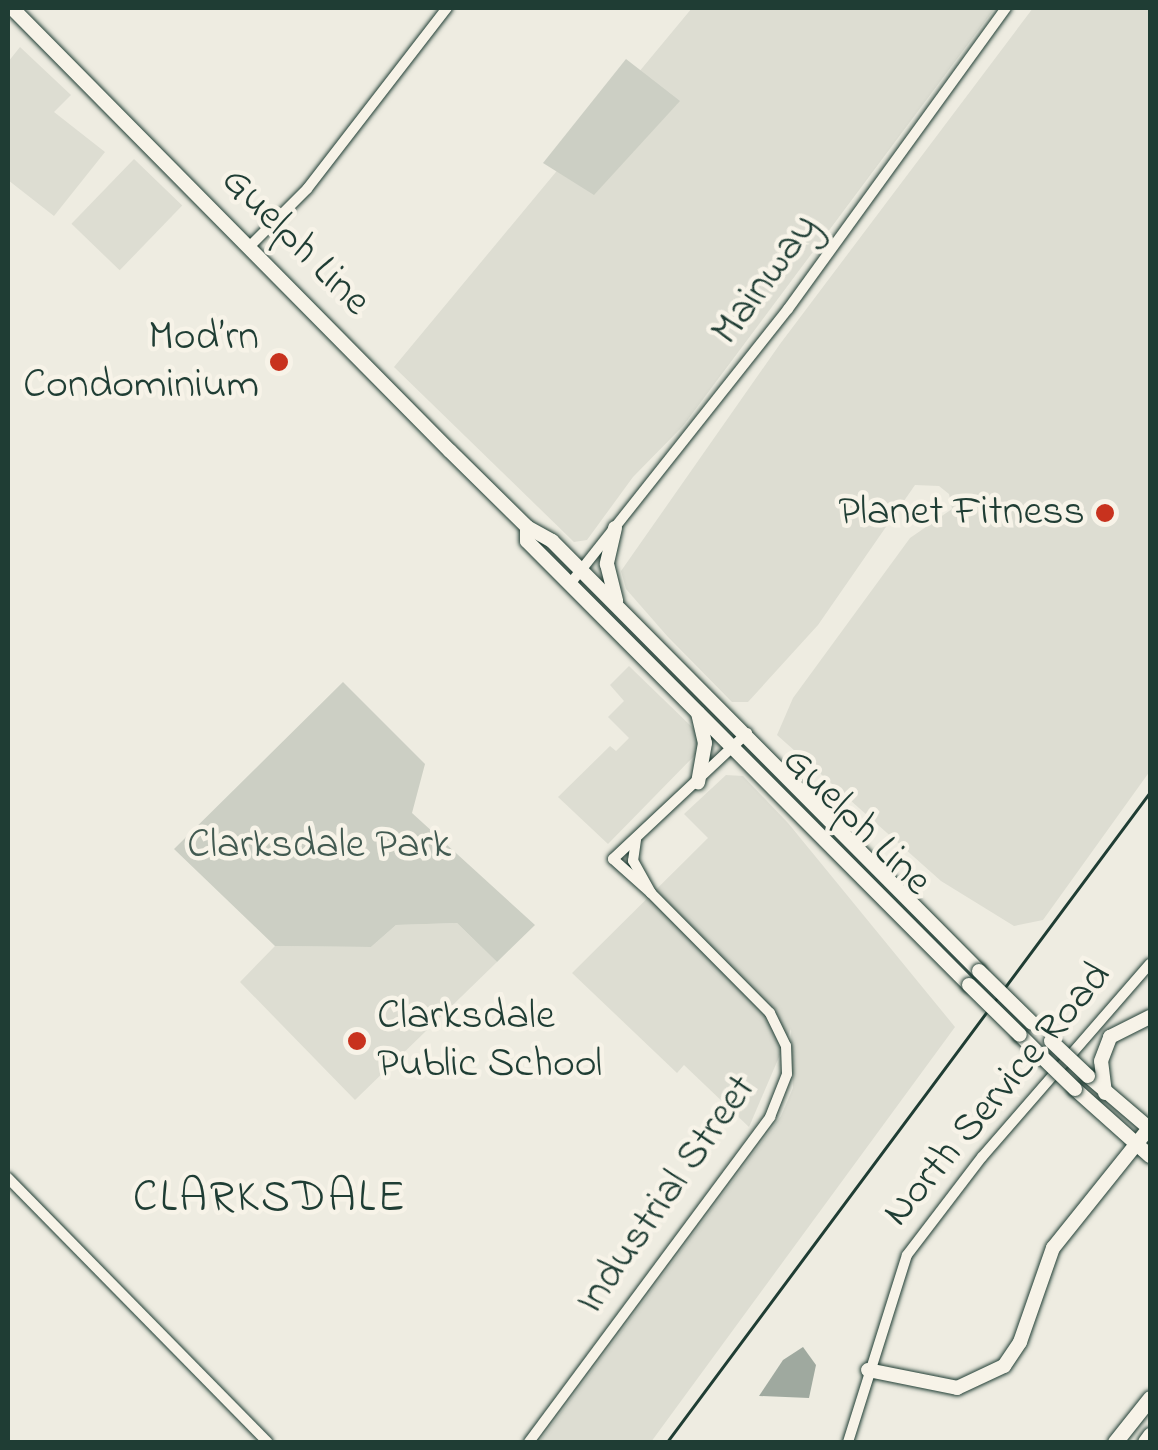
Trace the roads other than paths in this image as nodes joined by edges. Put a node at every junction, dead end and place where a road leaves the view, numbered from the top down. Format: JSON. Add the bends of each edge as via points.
{"nodes":[{"id":1,"x":12,"y":8,"type":"edge"},
{"id":2,"x":447,"y":8,"type":"edge"},
{"id":3,"x":1006,"y":8,"type":"edge"},
{"id":4,"x":250,"y":246,"type":"junction"},
{"id":5,"x":527,"y":527,"type":"junction"},
{"id":6,"x":615,"y":528,"type":"junction"},
{"id":7,"x":581,"y":572,"type":"junction"},
{"id":8,"x":570,"y":584,"type":"junction"},
{"id":9,"x":625,"y":614,"type":"junction"},
{"id":10,"x":698,"y":712,"type":"junction"},
{"id":11,"x":747,"y":733,"type":"junction"},
{"id":12,"x":734,"y":748,"type":"junction"},
{"id":13,"x":698,"y":782,"type":"junction"},
{"id":14,"x":636,"y":838,"type":"junction"},
{"id":15,"x":651,"y":892,"type":"junction"},
{"id":16,"x":1150,"y":964,"type":"edge"},
{"id":17,"x":1150,"y":1017,"type":"edge"},
{"id":18,"x":1105,"y":1093,"type":"junction"},
{"id":19,"x":1150,"y":1128,"type":"edge"},
{"id":20,"x":1135,"y":1146,"type":"junction"},
{"id":21,"x":1150,"y":1156,"type":"edge"},
{"id":22,"x":8,"y":1178,"type":"edge"},
{"id":23,"x":868,"y":1370,"type":"junction"},
{"id":24,"x":1150,"y":1398,"type":"edge"},
{"id":25,"x":1150,"y":1436,"type":"edge"},
{"id":26,"x":268,"y":1442,"type":"edge"},
{"id":27,"x":529,"y":1442,"type":"edge"},
{"id":28,"x":848,"y":1442,"type":"edge"},
{"id":29,"x":1115,"y":1442,"type":"edge"},
{"id":30,"x":1144,"y":1442,"type":"edge"}],
"edges":[{"from":1,"to":4,"type":"main road","name":"Guelph Line"},
{"from":2,"to":4,"type":"street","via":[[307,189]]},
{"from":3,"to":6,"type":"street","name":"Mainway","via":[[788,309]]},
{"from":4,"to":5,"type":"main road","name":"Guelph Line"},
{"from":5,"to":7,"type":"main road","name":"Guelph Line","via":[[542,532]]},
{"from":5,"to":8,"type":"main road","name":"Guelph Line","via":[[527,541]]},
{"from":6,"to":7,"type":"street","name":"Mainway"},
{"from":6,"to":9,"type":"main road","via":[[608,576]]},
{"from":7,"to":8,"type":"street","name":"Mainway"},
{"from":7,"to":9,"type":"main road","name":"Guelph Line"},
{"from":8,"to":10,"type":"main road","name":"Guelph Line"},
{"from":9,"to":11,"type":"main road","name":"Guelph Line"},
{"from":10,"to":12,"type":"main road","name":"Guelph Line"},
{"from":10,"to":13,"type":"main road","via":[[704,743]]},
{"from":11,"to":12,"type":"street"},
{"from":11,"to":18,"type":"main road","name":"Guelph Line","bridge":true},
{"from":12,"to":13,"type":"street"},
{"from":12,"to":20,"type":"main road","name":"Guelph Line","bridge":true},
{"from":13,"to":14,"type":"street"},
{"from":14,"to":15,"type":"street","name":"Industrial Street","via":[[633,861]]},
{"from":14,"to":15,"type":"street","name":"Industrial Street","via":[[613,860]]},
{"from":15,"to":27,"type":"street","name":"Industrial Street","via":[[770,1012],[786,1049],[784,1092]]},
{"from":16,"to":23,"type":"street","name":"North Service Road","via":[[919,1236],[897,1276]]},
{"from":17,"to":18,"type":"main road","via":[[1110,1036],[1101,1061]]},
{"from":18,"to":19,"type":"main road","name":"Guelph Line"},
{"from":19,"to":20,"type":"main road"},
{"from":20,"to":21,"type":"main road","name":"Guelph Line"},
{"from":20,"to":23,"type":"main road","via":[[1053,1248],[1020,1342],[1004,1366],[956,1388]]},
{"from":22,"to":26,"type":"street"},
{"from":23,"to":28,"type":"street","name":"North Service Road"},
{"from":24,"to":29,"type":"highway"},
{"from":25,"to":30,"type":"highway"}]}
